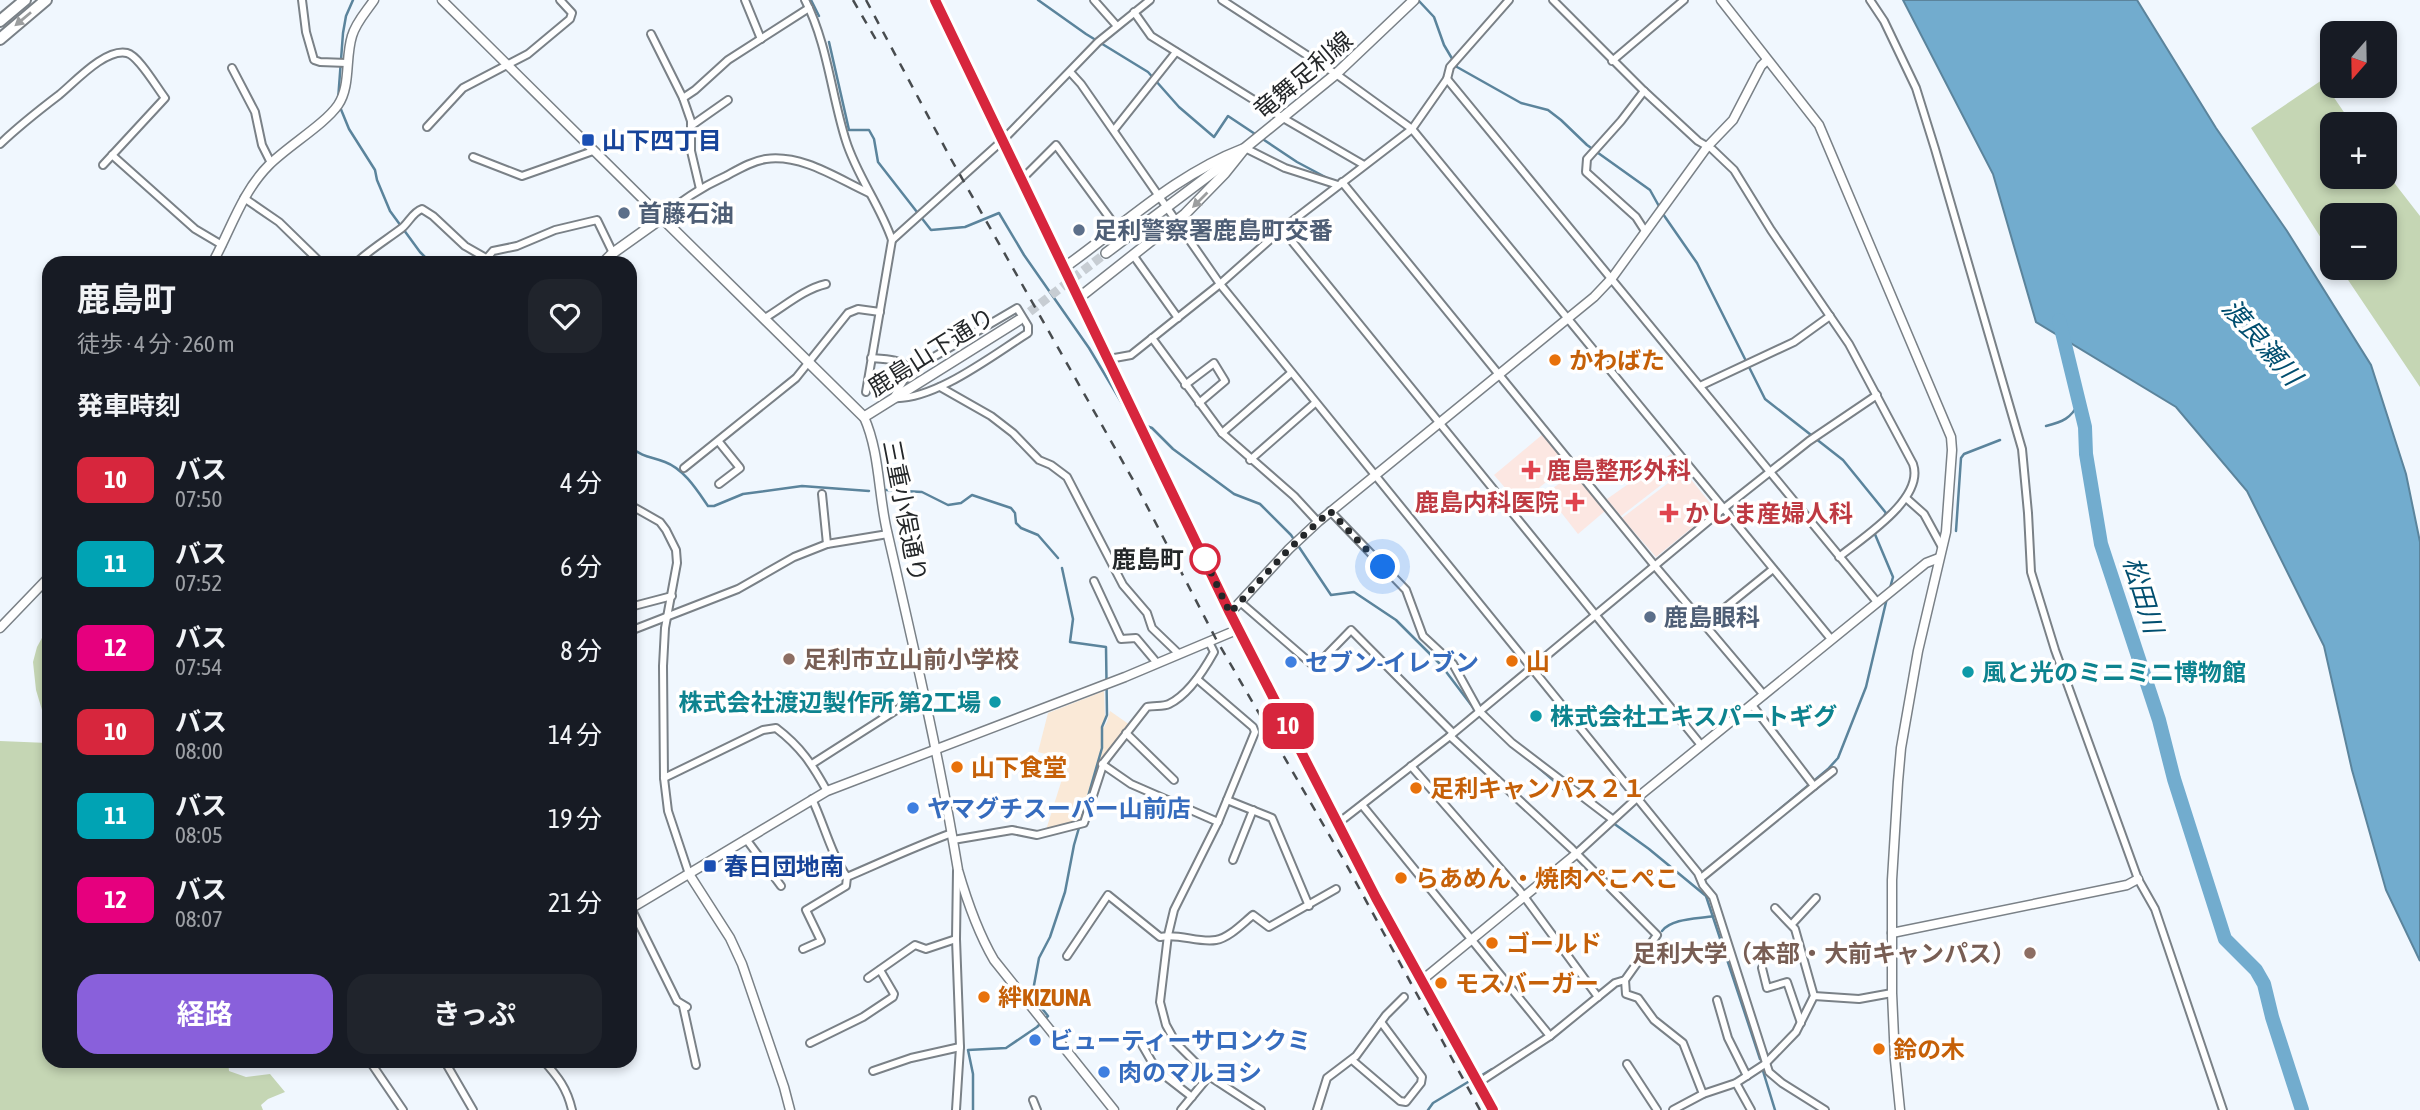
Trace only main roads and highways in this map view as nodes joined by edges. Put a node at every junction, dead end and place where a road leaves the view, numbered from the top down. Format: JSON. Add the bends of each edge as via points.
{"nodes":[{"id":1,"x":25,"y":0,"type":"edge"},
{"id":2,"x":46,"y":0,"type":"edge"},
{"id":3,"x":935,"y":0,"type":"edge"},
{"id":4,"x":1414,"y":0,"type":"edge"},
{"id":5,"x":0,"y":21,"type":"edge"},
{"id":6,"x":0,"y":39,"type":"edge"},
{"id":7,"x":1245,"y":148,"type":"junction"},
{"id":8,"x":1106,"y":253,"type":"tunnel mouth"},
{"id":9,"x":610,"y":256,"type":"edge"},
{"id":10,"x":1065,"y":267,"type":"junction"},
{"id":11,"x":1080,"y":297,"type":"junction"},
{"id":12,"x":1019,"y":320,"type":"tunnel mouth"},
{"id":13,"x":864,"y":417,"type":"joint"},
{"id":14,"x":1493,"y":1110,"type":"edge"}],
"edges":[{"from":1,"to":5,"type":"highway"},
{"from":2,"to":6,"type":"highway","one_way":true},
{"from":3,"to":10,"type":"main road"},
{"from":4,"to":7,"type":"main road","name":"竜舞足利線","via":[[1336,74]]},
{"from":7,"to":8,"type":"main road"},
{"from":7,"to":10,"type":"main road","name":"竜舞足利線","via":[[1179,180]]},
{"from":7,"to":11,"type":"main road","name":"竜舞足利線","one_way":true,"via":[[1177,221]]},
{"from":9,"to":13,"type":"main road","name":"三重小俣通り","via":[[662,218]]},
{"from":10,"to":11,"type":"main road"},
{"from":11,"to":14,"type":"main road","via":[[1230,613],[1337,824]]},
{"from":12,"to":13,"type":"main road","name":"鹿島山下通り"}]}
